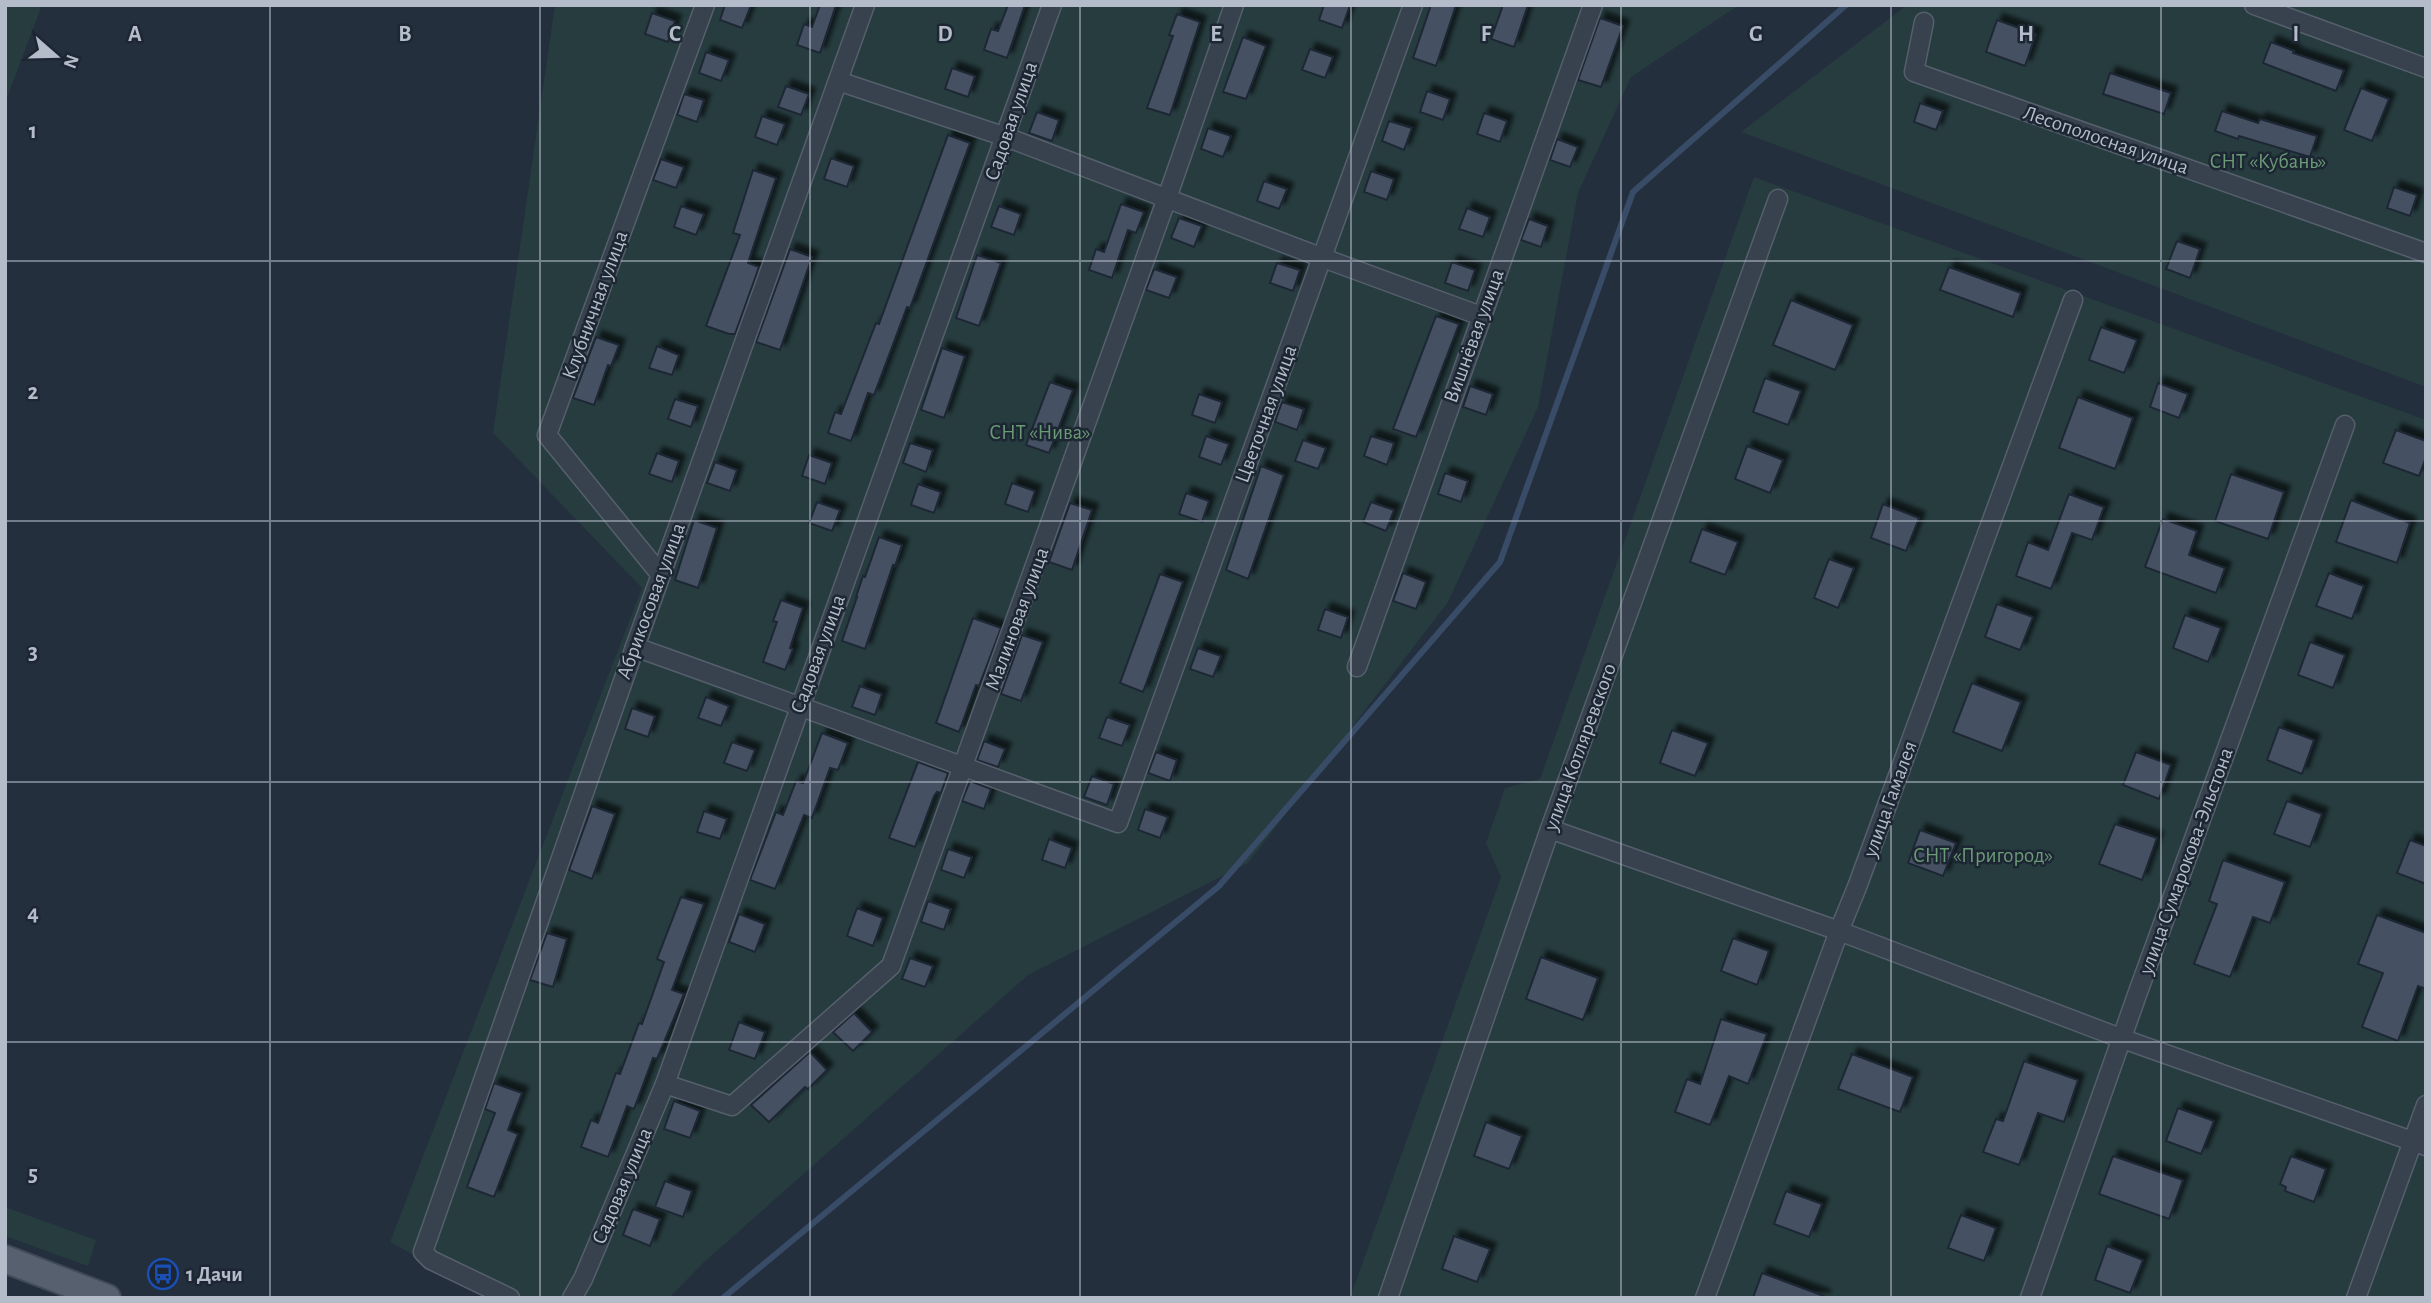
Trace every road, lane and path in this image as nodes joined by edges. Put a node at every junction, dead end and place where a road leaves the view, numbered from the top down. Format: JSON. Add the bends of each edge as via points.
{"nodes":[{"id":1,"x":705,"y":5,"type":"edge"},
{"id":2,"x":866,"y":5,"type":"edge"},
{"id":3,"x":1052,"y":5,"type":"edge"},
{"id":4,"x":1234,"y":5,"type":"edge"},
{"id":5,"x":1413,"y":5,"type":"edge"},
{"id":6,"x":1593,"y":5,"type":"edge"},
{"id":7,"x":2255,"y":5,"type":"edge"},
{"id":8,"x":1924,"y":22,"type":"dead end"},
{"id":9,"x":2426,"y":68,"type":"edge"},
{"id":10,"x":838,"y":81,"type":"junction"},
{"id":11,"x":1006,"y":137,"type":"junction"},
{"id":12,"x":1167,"y":198,"type":"junction"},
{"id":13,"x":1777,"y":199,"type":"dead end"},
{"id":14,"x":2426,"y":253,"type":"edge"},
{"id":15,"x":1323,"y":258,"type":"junction"},
{"id":16,"x":2073,"y":300,"type":"dead end"},
{"id":17,"x":1481,"y":316,"type":"junction"},
{"id":18,"x":2345,"y":425,"type":"dead end"},
{"id":19,"x":661,"y":575,"type":"junction"},
{"id":20,"x":635,"y":647,"type":"junction"},
{"id":21,"x":1357,"y":667,"type":"dead end"},
{"id":22,"x":800,"y":705,"type":"junction"},
{"id":23,"x":964,"y":768,"type":"junction"},
{"id":24,"x":1550,"y":830,"type":"junction"},
{"id":25,"x":1839,"y":930,"type":"junction"},
{"id":26,"x":2123,"y":1039,"type":"junction"},
{"id":27,"x":665,"y":1084,"type":"junction"},
{"id":28,"x":2426,"y":1105,"type":"edge"},
{"id":29,"x":2419,"y":1144,"type":"edge"},
{"id":30,"x":5,"y":1259,"type":"edge"},
{"id":31,"x":107,"y":1298,"type":"edge"},
{"id":32,"x":510,"y":1298,"type":"edge"},
{"id":33,"x":572,"y":1298,"type":"edge"},
{"id":34,"x":1388,"y":1298,"type":"edge"},
{"id":35,"x":1705,"y":1298,"type":"edge"},
{"id":36,"x":2030,"y":1298,"type":"edge"},
{"id":37,"x":2356,"y":1298,"type":"edge"}],
"edges":[{"from":1,"to":19,"type":"street","name":"Клубничная улица","via":[[547,435]]},
{"from":2,"to":10,"type":"street","name":"Абрикосовая улица"},
{"from":3,"to":11,"type":"street","name":"Садовая улица"},
{"from":4,"to":12,"type":"street","name":"Малиновая улица"},
{"from":5,"to":15,"type":"street","name":"Цветочная улица"},
{"from":6,"to":17,"type":"street","name":"Вишнёвая улица"},
{"from":7,"to":9,"type":"street"},
{"from":8,"to":14,"type":"street","name":"Лесополосная улица","via":[[1914,72]]},
{"from":10,"to":11,"type":"street"},
{"from":10,"to":19,"type":"street","name":"Абрикосовая улица"},
{"from":11,"to":12,"type":"street"},
{"from":11,"to":22,"type":"street","name":"Садовая улица"},
{"from":12,"to":15,"type":"street"},
{"from":12,"to":23,"type":"street","name":"Малиновая улица"},
{"from":13,"to":24,"type":"street","name":"улица Котляревского"},
{"from":15,"to":17,"type":"street"},
{"from":15,"to":23,"type":"street","name":"Цветочная улица","via":[[1118,823]]},
{"from":16,"to":25,"type":"street","name":"улица Гамалея"},
{"from":17,"to":21,"type":"street","name":"Вишнёвая улица"},
{"from":18,"to":26,"type":"street","name":"улица Сумарокова-Эльстона"},
{"from":19,"to":20,"type":"street","name":"Абрикосовая улица"},
{"from":20,"to":22,"type":"street"},
{"from":20,"to":32,"type":"street","name":"Абрикосовая улица","via":[[423,1252]]},
{"from":22,"to":23,"type":"street"},
{"from":22,"to":27,"type":"street","name":"Садовая улица"},
{"from":23,"to":27,"type":"street","name":"Малиновая улица","via":[[891,966],[732,1106]]},
{"from":24,"to":25,"type":"street"},
{"from":24,"to":34,"type":"street","name":"улица Котляревского"},
{"from":25,"to":26,"type":"street"},
{"from":25,"to":35,"type":"street","name":"улица Гамалея"},
{"from":26,"to":29,"type":"street"},
{"from":26,"to":36,"type":"street","name":"улица Сумарокова-Эльстона"},
{"from":27,"to":33,"type":"street","name":"Садовая улица"},
{"from":28,"to":29,"type":"street"},
{"from":29,"to":37,"type":"street"},
{"from":30,"to":31,"type":"main road"}]}
